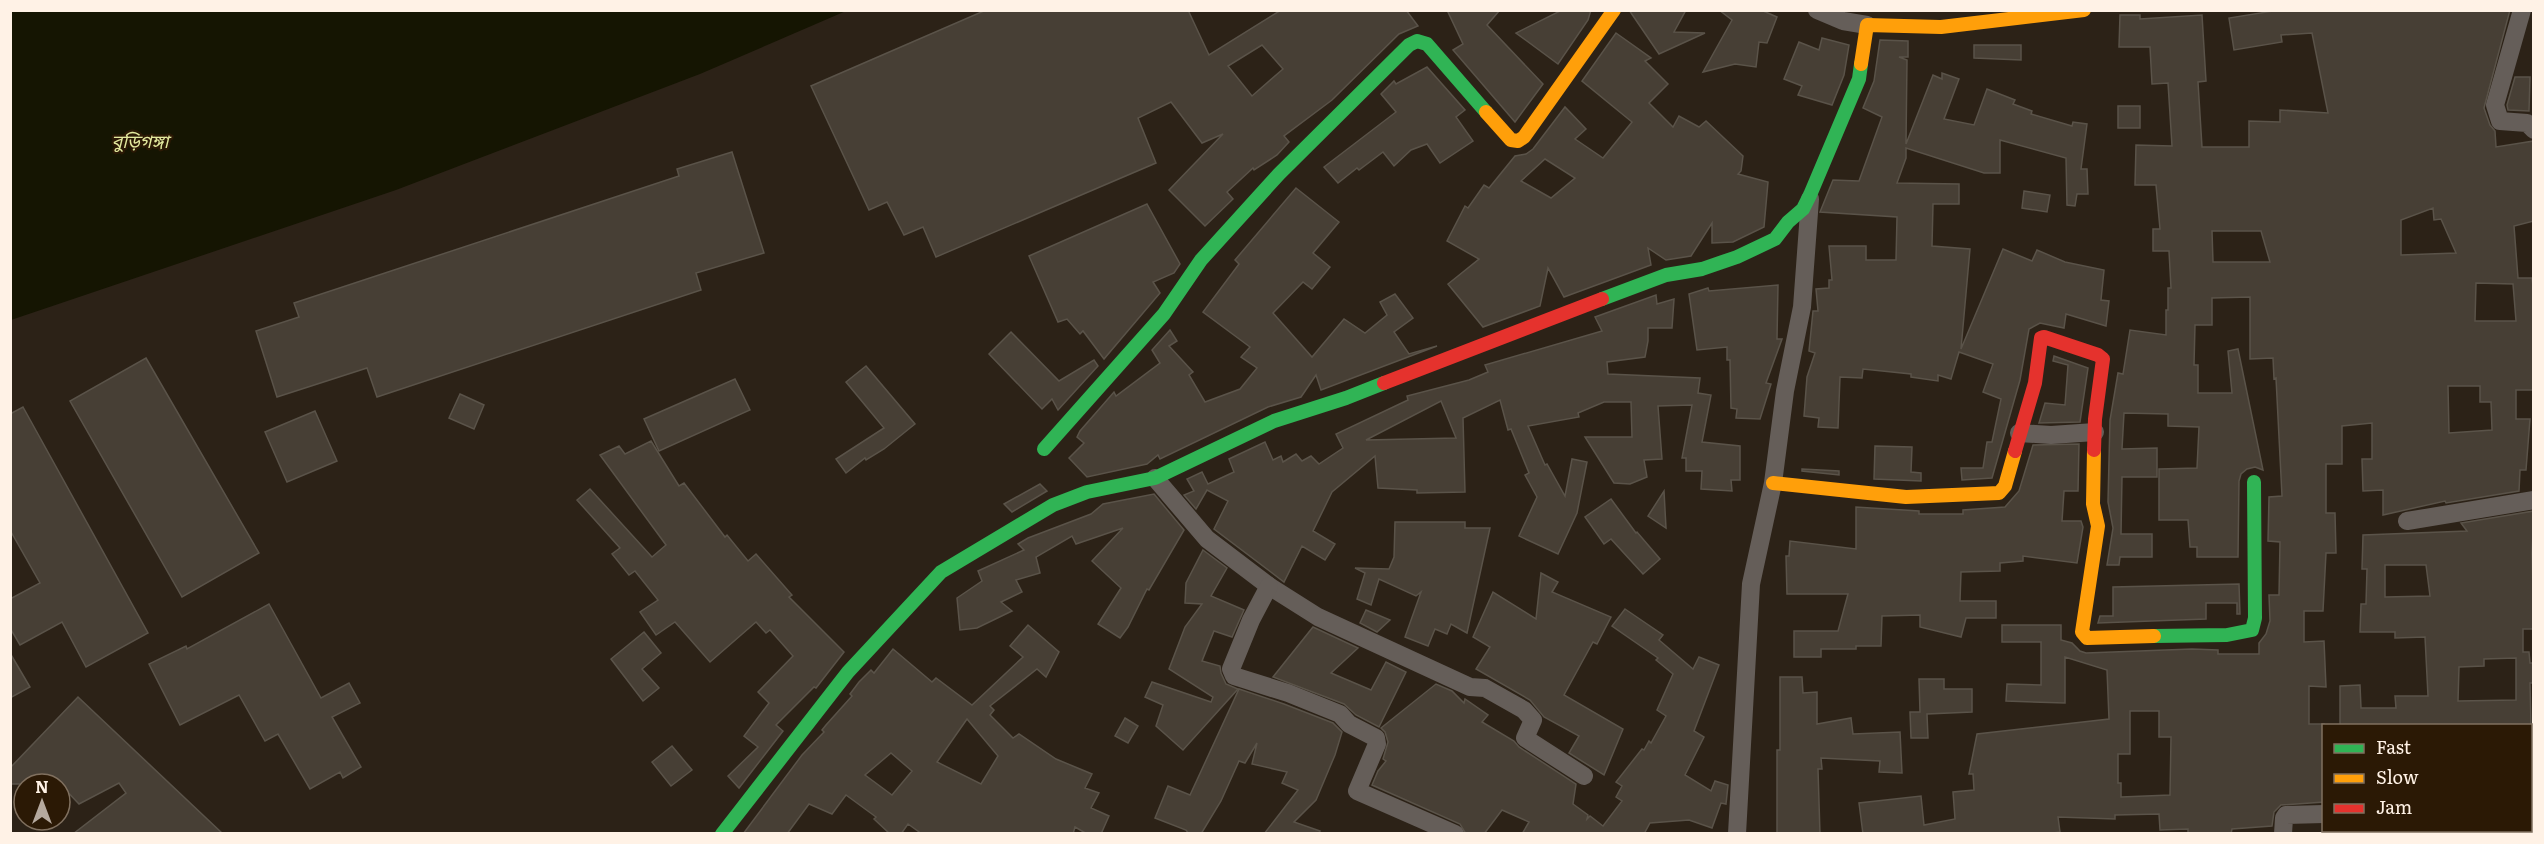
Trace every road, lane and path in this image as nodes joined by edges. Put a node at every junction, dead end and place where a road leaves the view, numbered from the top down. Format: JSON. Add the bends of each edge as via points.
{"nodes":[{"id":1,"x":1614,"y":10,"type":"edge"},
{"id":2,"x":1816,"y":10,"type":"edge"},
{"id":3,"x":2084,"y":10,"type":"edge"},
{"id":4,"x":2522,"y":10,"type":"edge"},
{"id":5,"x":1867,"y":26,"type":"junction"},
{"id":6,"x":2534,"y":130,"type":"edge"},
{"id":7,"x":1810,"y":195,"type":"junction"},
{"id":8,"x":2095,"y":432,"type":"junction"},
{"id":9,"x":2019,"y":434,"type":"junction"},
{"id":10,"x":1044,"y":449,"type":"dead end"},
{"id":11,"x":1155,"y":478,"type":"junction"},
{"id":12,"x":2254,"y":482,"type":"dead end"},
{"id":13,"x":1773,"y":483,"type":"junction"},
{"id":14,"x":2534,"y":500,"type":"edge"},
{"id":15,"x":2407,"y":521,"type":"dead end"},
{"id":16,"x":1269,"y":586,"type":"junction"},
{"id":17,"x":1584,"y":776,"type":"dead end"},
{"id":18,"x":2322,"y":814,"type":"edge"},
{"id":19,"x":722,"y":834,"type":"edge"},
{"id":20,"x":1455,"y":834,"type":"edge"},
{"id":21,"x":1737,"y":834,"type":"edge"},
{"id":22,"x":2283,"y":834,"type":"edge"}],
"edges":[{"from":1,"to":10,"type":"street","via":[[1532,127],[1518,141],[1511,140],[1427,44],[1418,41],[1409,45],[1279,174],[1201,260],[1164,314]]},
{"from":2,"to":5,"type":"street"},
{"from":3,"to":5,"type":"street","via":[[1941,27]]},
{"from":4,"to":6,"type":"street","via":[[2495,105],[2500,121],[2527,123]]},
{"from":5,"to":7,"type":"street","via":[[1859,79]]},
{"from":7,"to":11,"type":"street","via":[[1775,239],[1737,257],[1702,269],[1666,275],[1346,398],[1274,421]]},
{"from":7,"to":13,"type":"street","via":[[1802,307],[1785,391]]},
{"from":8,"to":9,"type":"street"},
{"from":8,"to":9,"type":"street","via":[[2103,359],[2042,337],[2035,383]]},
{"from":8,"to":12,"type":"street","via":[[2093,504],[2098,526],[2082,632],[2086,638],[2237,635],[2252,630]]},
{"from":9,"to":13,"type":"street","via":[[2005,486],[1999,493],[1906,497]]},
{"from":11,"to":16,"type":"street","via":[[1207,539]]},
{"from":11,"to":19,"type":"street","via":[[1088,492],[1053,505],[941,572],[848,672]]},
{"from":13,"to":21,"type":"street","via":[[1751,584]]},
{"from":14,"to":15,"type":"street"},
{"from":16,"to":17,"type":"street","via":[[1318,616],[1470,687],[1485,688],[1524,710],[1533,720],[1525,738]]},
{"from":16,"to":20,"type":"street","via":[[1231,669],[1234,676],[1340,714],[1349,724],[1376,738],[1357,791]]},
{"from":18,"to":22,"type":"street","via":[[2286,815]]}]}
